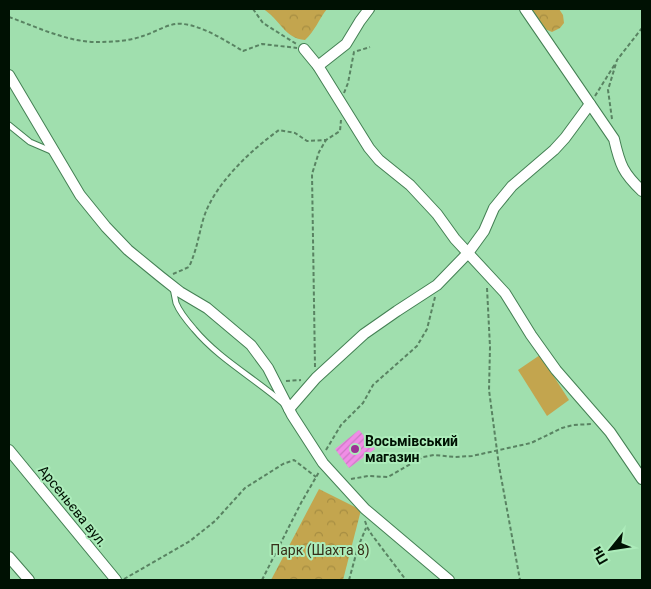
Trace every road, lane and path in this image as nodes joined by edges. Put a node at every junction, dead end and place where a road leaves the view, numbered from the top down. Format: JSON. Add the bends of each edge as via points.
{"nodes":[{"id":1,"x":254,"y":9,"type":"edge"},
{"id":2,"x":369,"y":9,"type":"edge"},
{"id":3,"x":526,"y":9,"type":"edge"},
{"id":4,"x":9,"y":17,"type":"edge"},
{"id":5,"x":642,"y":28,"type":"edge"},
{"id":6,"x":370,"y":47,"type":"dead end"},
{"id":7,"x":304,"y":48,"type":"junction"},
{"id":8,"x":617,"y":60,"type":"junction"},
{"id":9,"x":318,"y":66,"type":"junction"},
{"id":10,"x":9,"y":75,"type":"edge"},
{"id":11,"x":341,"y":103,"type":"junction"},
{"id":12,"x":590,"y":104,"type":"junction"},
{"id":13,"x":612,"y":119,"type":"dead end"},
{"id":14,"x":9,"y":125,"type":"edge"},
{"id":15,"x":326,"y":140,"type":"junction"},
{"id":16,"x":54,"y":152,"type":"junction"},
{"id":17,"x":642,"y":191,"type":"edge"},
{"id":18,"x":468,"y":253,"type":"junction"},
{"id":19,"x":486,"y":272,"type":"junction"},
{"id":20,"x":161,"y":277,"type":"junction"},
{"id":21,"x":437,"y":285,"type":"junction"},
{"id":22,"x":172,"y":286,"type":"junction"},
{"id":23,"x":316,"y":378,"type":"junction"},
{"id":24,"x":274,"y":379,"type":"junction"},
{"id":25,"x":289,"y":409,"type":"junction"},
{"id":26,"x":602,"y":423,"type":"junction"},
{"id":27,"x":9,"y":450,"type":"edge"},
{"id":28,"x":497,"y":451,"type":"junction"},
{"id":29,"x":322,"y":462,"type":"junction"},
{"id":30,"x":316,"y":477,"type":"junction"},
{"id":31,"x":642,"y":479,"type":"edge"},
{"id":32,"x":342,"y":485,"type":"junction"},
{"id":33,"x":365,"y":509,"type":"junction"},
{"id":34,"x":367,"y":527,"type":"junction"},
{"id":35,"x":9,"y":557,"type":"edge"},
{"id":36,"x":30,"y":580,"type":"edge"},
{"id":37,"x":116,"y":580,"type":"edge"},
{"id":38,"x":122,"y":580,"type":"edge"},
{"id":39,"x":262,"y":580,"type":"edge"},
{"id":40,"x":349,"y":580,"type":"edge"},
{"id":41,"x":406,"y":580,"type":"edge"},
{"id":42,"x":449,"y":580,"type":"edge"},
{"id":43,"x":520,"y":580,"type":"edge"}],
"edges":[{"from":1,"to":7,"type":"path","via":[[263,24]]},
{"from":2,"to":9,"type":"street","via":[[346,44]]},
{"from":3,"to":12,"type":"street"},
{"from":4,"to":7,"type":"path","via":[[47,31],[96,42],[142,37],[168,26],[183,24],[213,34],[243,51],[262,44]]},
{"from":5,"to":8,"type":"path"},
{"from":6,"to":11,"type":"path","via":[[354,52]]},
{"from":7,"to":9,"type":"street"},
{"from":8,"to":12,"type":"path"},
{"from":8,"to":13,"type":"path","via":[[608,90]]},
{"from":9,"to":11,"type":"street"},
{"from":10,"to":16,"type":"street"},
{"from":11,"to":15,"type":"path","via":[[340,130]]},
{"from":11,"to":18,"type":"street","via":[[369,148],[410,185]]},
{"from":12,"to":17,"type":"street","via":[[614,139],[620,164]]},
{"from":12,"to":18,"type":"street","via":[[554,150],[512,186],[494,208],[484,231]]},
{"from":14,"to":16,"type":"lane","via":[[30,142]]},
{"from":15,"to":20,"type":"path","via":[[307,141],[279,130],[267,138],[240,164],[212,199],[189,267]]},
{"from":15,"to":23,"type":"path","via":[[312,174]]},
{"from":16,"to":20,"type":"street","via":[[80,195],[106,227]]},
{"from":18,"to":19,"type":"street"},
{"from":18,"to":21,"type":"street"},
{"from":19,"to":26,"type":"street","via":[[505,293],[556,370]]},
{"from":19,"to":28,"type":"path","via":[[489,390]]},
{"from":20,"to":22,"type":"street"},
{"from":21,"to":23,"type":"street","via":[[364,334]]},
{"from":21,"to":29,"type":"path","via":[[427,329],[417,346],[373,385],[363,403],[334,435]]},
{"from":22,"to":24,"type":"street","via":[[207,308],[251,344]]},
{"from":22,"to":25,"type":"lane","via":[[183,316],[202,338],[237,370],[264,387]]},
{"from":23,"to":24,"type":"path"},
{"from":23,"to":25,"type":"street"},
{"from":24,"to":25,"type":"street"},
{"from":25,"to":29,"type":"street"},
{"from":26,"to":28,"type":"path","via":[[573,425],[531,443]]},
{"from":26,"to":31,"type":"street"},
{"from":27,"to":37,"type":"street","name":"Арсеньєва вул."},
{"from":28,"to":32,"type":"path","via":[[472,456],[424,457],[388,478],[354,478]]},
{"from":28,"to":43,"type":"path"},
{"from":29,"to":30,"type":"path"},
{"from":29,"to":32,"type":"street"},
{"from":30,"to":38,"type":"path","via":[[294,460],[283,464],[245,488],[216,521],[190,541]]},
{"from":30,"to":39,"type":"path"},
{"from":32,"to":33,"type":"street"},
{"from":33,"to":34,"type":"path"},
{"from":33,"to":42,"type":"street"},
{"from":34,"to":40,"type":"path"},
{"from":34,"to":41,"type":"path"},
{"from":35,"to":36,"type":"street"}]}
